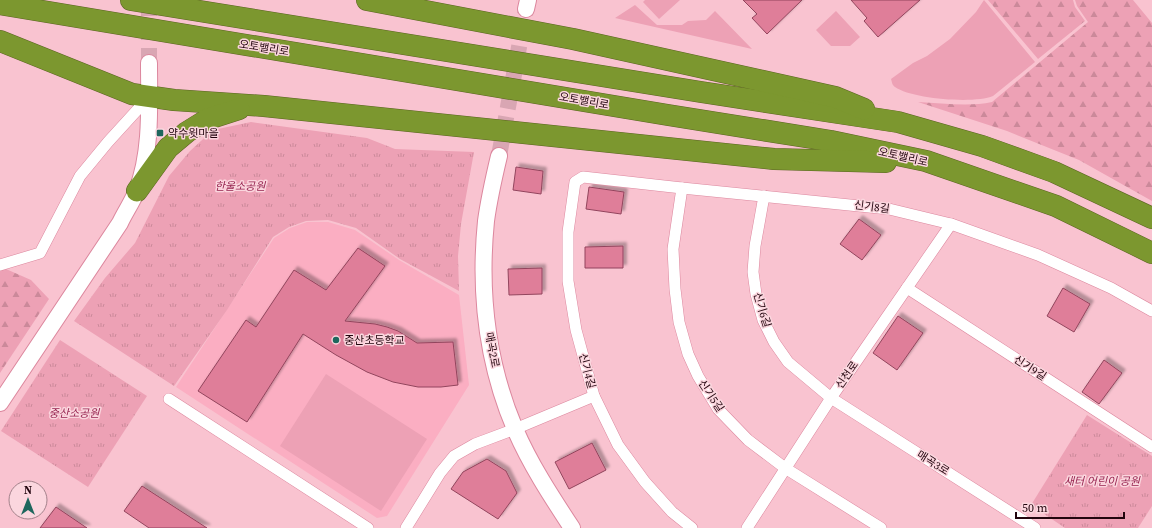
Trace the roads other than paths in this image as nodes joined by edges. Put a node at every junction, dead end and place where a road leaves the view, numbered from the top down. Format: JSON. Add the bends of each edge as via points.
{"nodes":[{"id":1,"x":131,"y":0,"type":"edge"},
{"id":2,"x":367,"y":0,"type":"edge"},
{"id":3,"x":0,"y":4,"type":"edge"},
{"id":4,"x":0,"y":41,"type":"edge"},
{"id":5,"x":149,"y":63,"type":"tunnel mouth"},
{"id":6,"x":149,"y":96,"type":"junction"},
{"id":7,"x":264,"y":106,"type":"junction"},
{"id":8,"x":898,"y":122,"type":"junction"},
{"id":9,"x":499,"y":156,"type":"tunnel mouth"},
{"id":10,"x":926,"y":161,"type":"junction"},
{"id":11,"x":575,"y":182,"type":"joint"},
{"id":12,"x":682,"y":188,"type":"junction"},
{"id":13,"x":137,"y":191,"type":"junction"},
{"id":14,"x":764,"y":196,"type":"junction"},
{"id":15,"x":1152,"y":218,"type":"edge"},
{"id":16,"x":951,"y":224,"type":"junction"},
{"id":17,"x":1152,"y":253,"type":"edge"},
{"id":18,"x":0,"y":265,"type":"edge"},
{"id":19,"x":908,"y":288,"type":"junction"},
{"id":20,"x":1152,"y":311,"type":"edge"},
{"id":21,"x":594,"y":396,"type":"junction"},
{"id":22,"x":831,"y":398,"type":"junction"},
{"id":23,"x":169,"y":399,"type":"dead end"},
{"id":24,"x":0,"y":403,"type":"edge"},
{"id":25,"x":515,"y":429,"type":"junction"},
{"id":26,"x":1152,"y":447,"type":"edge"},
{"id":27,"x":785,"y":468,"type":"junction"},
{"id":28,"x":368,"y":528,"type":"edge"},
{"id":29,"x":406,"y":528,"type":"edge"},
{"id":30,"x":572,"y":528,"type":"edge"},
{"id":31,"x":692,"y":528,"type":"edge"},
{"id":32,"x":747,"y":528,"type":"edge"},
{"id":33,"x":881,"y":528,"type":"edge"},
{"id":34,"x":1035,"y":528,"type":"edge"}],
"edges":[{"from":1,"to":8,"type":"highway"},
{"from":2,"to":8,"type":"highway","via":[[573,39],[835,97]]},
{"from":3,"to":10,"type":"highway","name":"오토밸리로","via":[[831,141]]},
{"from":4,"to":6,"type":"highway","via":[[132,94]]},
{"from":5,"to":6,"type":"street"},
{"from":6,"to":7,"type":"highway"},
{"from":6,"to":13,"type":"street","via":[[145,164]]},
{"from":6,"to":18,"type":"street","via":[[80,176],[40,253]]},
{"from":7,"to":10,"type":"highway","via":[[774,159]]},
{"from":7,"to":13,"type":"highway","via":[[243,108],[208,119],[187,132],[168,148]]},
{"from":8,"to":15,"type":"highway","via":[[982,146],[1047,169]]},
{"from":9,"to":25,"type":"street","name":"매곡2로","via":[[486,220],[484,293],[488,335],[498,381]]},
{"from":10,"to":17,"type":"highway","name":"오토밸리로","via":[[1056,206]]},
{"from":11,"to":12,"type":"street","name":"신기8길","via":[[583,177]]},
{"from":11,"to":21,"type":"street","name":"신기4길","via":[[568,232],[568,281],[576,330]]},
{"from":12,"to":14,"type":"street","name":"신기8길"},
{"from":12,"to":27,"type":"street","name":"신기5길","via":[[673,249],[674,289],[679,322],[688,354],[718,409],[748,440]]},
{"from":13,"to":24,"type":"street","via":[[120,223]]},
{"from":14,"to":16,"type":"street","name":"신기8길","via":[[889,208]]},
{"from":14,"to":22,"type":"street","name":"신기6길","via":[[753,272],[763,320],[788,362]]},
{"from":16,"to":19,"type":"street","name":"신천로"},
{"from":16,"to":20,"type":"street","name":"신기8길","via":[[1038,255],[1111,288]]},
{"from":19,"to":22,"type":"street","name":"신천로"},
{"from":19,"to":26,"type":"street","name":"신기9길"},
{"from":21,"to":25,"type":"street"},
{"from":21,"to":31,"type":"street","name":"신기4길","via":[[618,445],[645,482],[672,512]]},
{"from":22,"to":27,"type":"street","name":"신천로"},
{"from":22,"to":34,"type":"street","name":"매곡3로"},
{"from":23,"to":28,"type":"street"},
{"from":25,"to":29,"type":"street","via":[[475,444],[454,456],[440,472]]},
{"from":25,"to":30,"type":"street","name":"매곡2로","via":[[527,455]]},
{"from":27,"to":32,"type":"street","name":"신천로"},
{"from":27,"to":33,"type":"street","name":"신기5길"}]}
